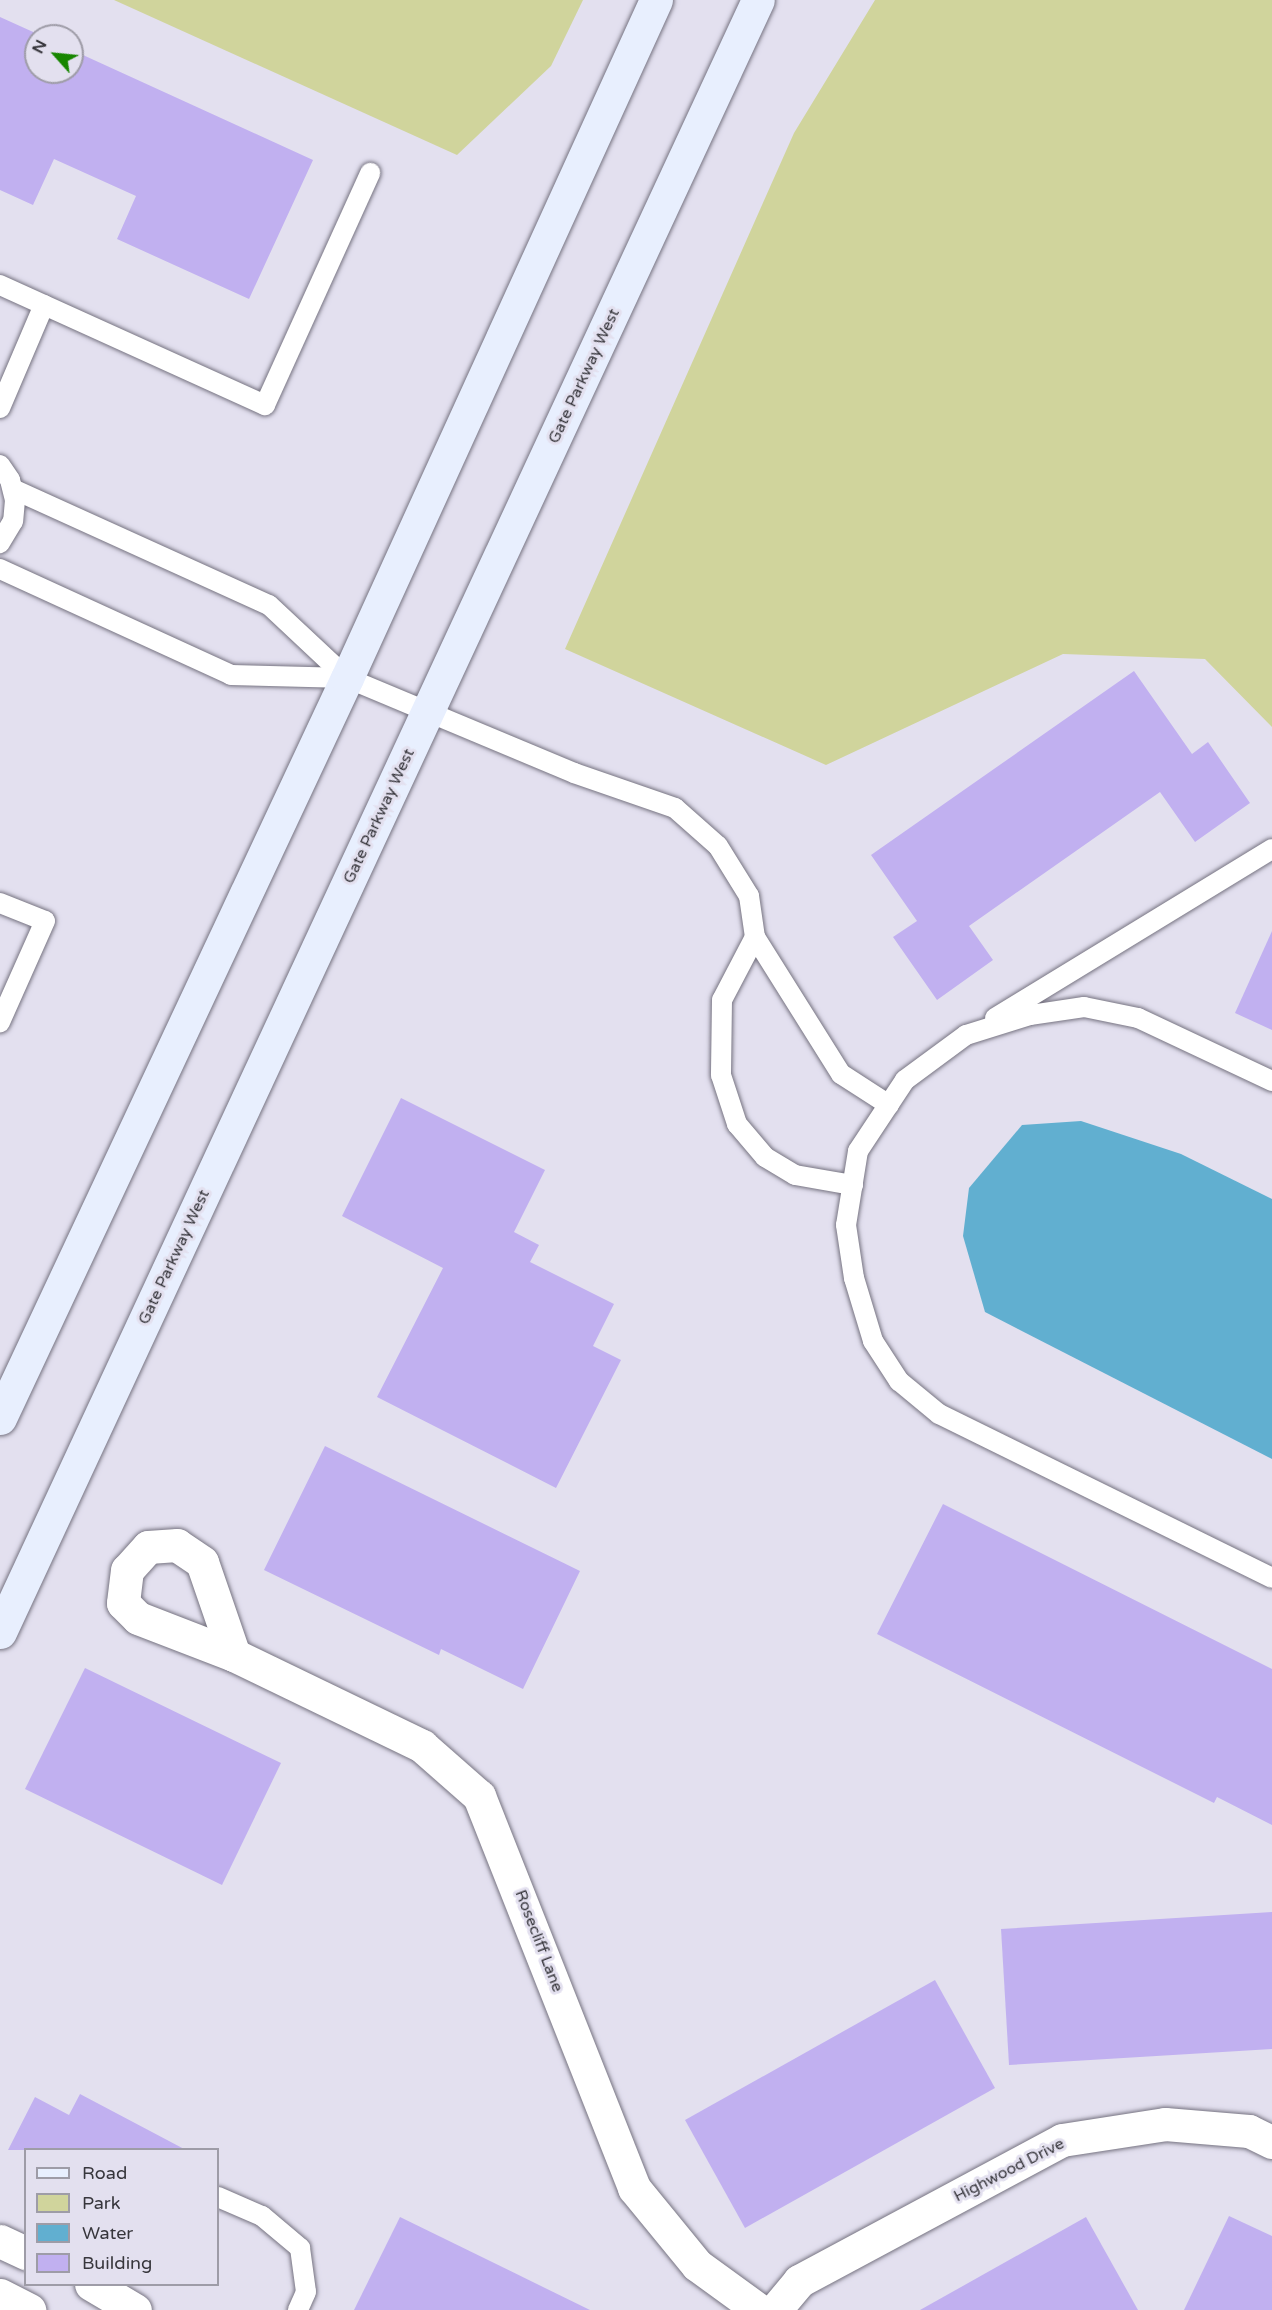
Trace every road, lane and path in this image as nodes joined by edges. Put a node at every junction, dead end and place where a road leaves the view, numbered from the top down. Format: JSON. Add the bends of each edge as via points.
{"nodes":[{"id":1,"x":656,"y":0,"type":"edge"},
{"id":2,"x":758,"y":0,"type":"edge"},
{"id":3,"x":370,"y":172,"type":"dead end"},
{"id":4,"x":0,"y":285,"type":"edge"},
{"id":5,"x":44,"y":305,"type":"junction"},
{"id":6,"x":0,"y":408,"type":"edge"},
{"id":7,"x":0,"y":465,"type":"edge"},
{"id":8,"x":13,"y":489,"type":"junction"},
{"id":9,"x":0,"y":543,"type":"edge"},
{"id":10,"x":0,"y":569,"type":"edge"},
{"id":11,"x":347,"y":678,"type":"junction"},
{"id":12,"x":428,"y":709,"type":"junction"},
{"id":13,"x":1272,"y":849,"type":"edge"},
{"id":14,"x":0,"y":903,"type":"edge"},
{"id":15,"x":755,"y":937,"type":"junction"},
{"id":16,"x":0,"y":1022,"type":"edge"},
{"id":17,"x":966,"y":1035,"type":"junction"},
{"id":18,"x":1272,"y":1081,"type":"edge"},
{"id":19,"x":888,"y":1105,"type":"junction"},
{"id":20,"x":853,"y":1185,"type":"junction"},
{"id":21,"x":0,"y":1418,"type":"edge"},
{"id":22,"x":1272,"y":1578,"type":"edge"},
{"id":23,"x":0,"y":1632,"type":"edge"},
{"id":24,"x":234,"y":1655,"type":"dead end"},
{"id":25,"x":1272,"y":2142,"type":"edge"},
{"id":26,"x":219,"y":2197,"type":"edge"},
{"id":27,"x":0,"y":2241,"type":"edge"},
{"id":28,"x":24,"y":2252,"type":"edge"},
{"id":29,"x":94,"y":2286,"type":"edge"},
{"id":30,"x":0,"y":2295,"type":"edge"},
{"id":31,"x":29,"y":2310,"type":"edge"},
{"id":32,"x":135,"y":2310,"type":"edge"},
{"id":33,"x":298,"y":2310,"type":"edge"},
{"id":34,"x":759,"y":2310,"type":"edge"},
{"id":35,"x":775,"y":2310,"type":"edge"}],
"edges":[{"from":1,"to":11,"type":"main road"},
{"from":2,"to":12,"type":"main road","name":"Gate Parkway West"},
{"from":3,"to":5,"type":"lane","via":[[265,405]]},
{"from":4,"to":5,"type":"lane"},
{"from":5,"to":6,"type":"lane"},
{"from":7,"to":8,"type":"lane"},
{"from":8,"to":9,"type":"lane","via":[[14,521]]},
{"from":8,"to":11,"type":"lane","via":[[269,605]]},
{"from":10,"to":11,"type":"lane","via":[[231,675]]},
{"from":11,"to":12,"type":"lane"},
{"from":11,"to":21,"type":"main road"},
{"from":12,"to":15,"type":"lane","via":[[574,773],[675,808],[718,846],[749,896]]},
{"from":12,"to":23,"type":"main road","name":"Gate Parkway West"},
{"from":13,"to":17,"type":"lane"},
{"from":14,"to":16,"type":"lane","via":[[45,921]]},
{"from":15,"to":19,"type":"lane","via":[[841,1074]]},
{"from":15,"to":20,"type":"lane","via":[[722,1000],[721,1076],[737,1124],[765,1157],[795,1175]]},
{"from":17,"to":18,"type":"lane","via":[[1030,1015],[1084,1007],[1138,1018]]},
{"from":17,"to":19,"type":"lane","via":[[905,1080]]},
{"from":19,"to":20,"type":"lane","via":[[858,1151]]},
{"from":20,"to":22,"type":"lane","via":[[846,1225],[854,1278],[873,1341],[899,1381],[939,1414]]},
{"from":24,"to":34,"type":"street","name":"Rosecliff Lane","via":[[422,1746],[479,1796],[634,2188],[697,2265]]},
{"from":25,"to":35,"type":"street","name":"Highwood Drive","via":[[1248,2131],[1165,2124],[1062,2140],[799,2281]]},
{"from":26,"to":33,"type":"lane","via":[[262,2216],[300,2248],[306,2292]]},
{"from":27,"to":28,"type":"street"},
{"from":29,"to":32,"type":"street"},
{"from":30,"to":31,"type":"street"}]}
